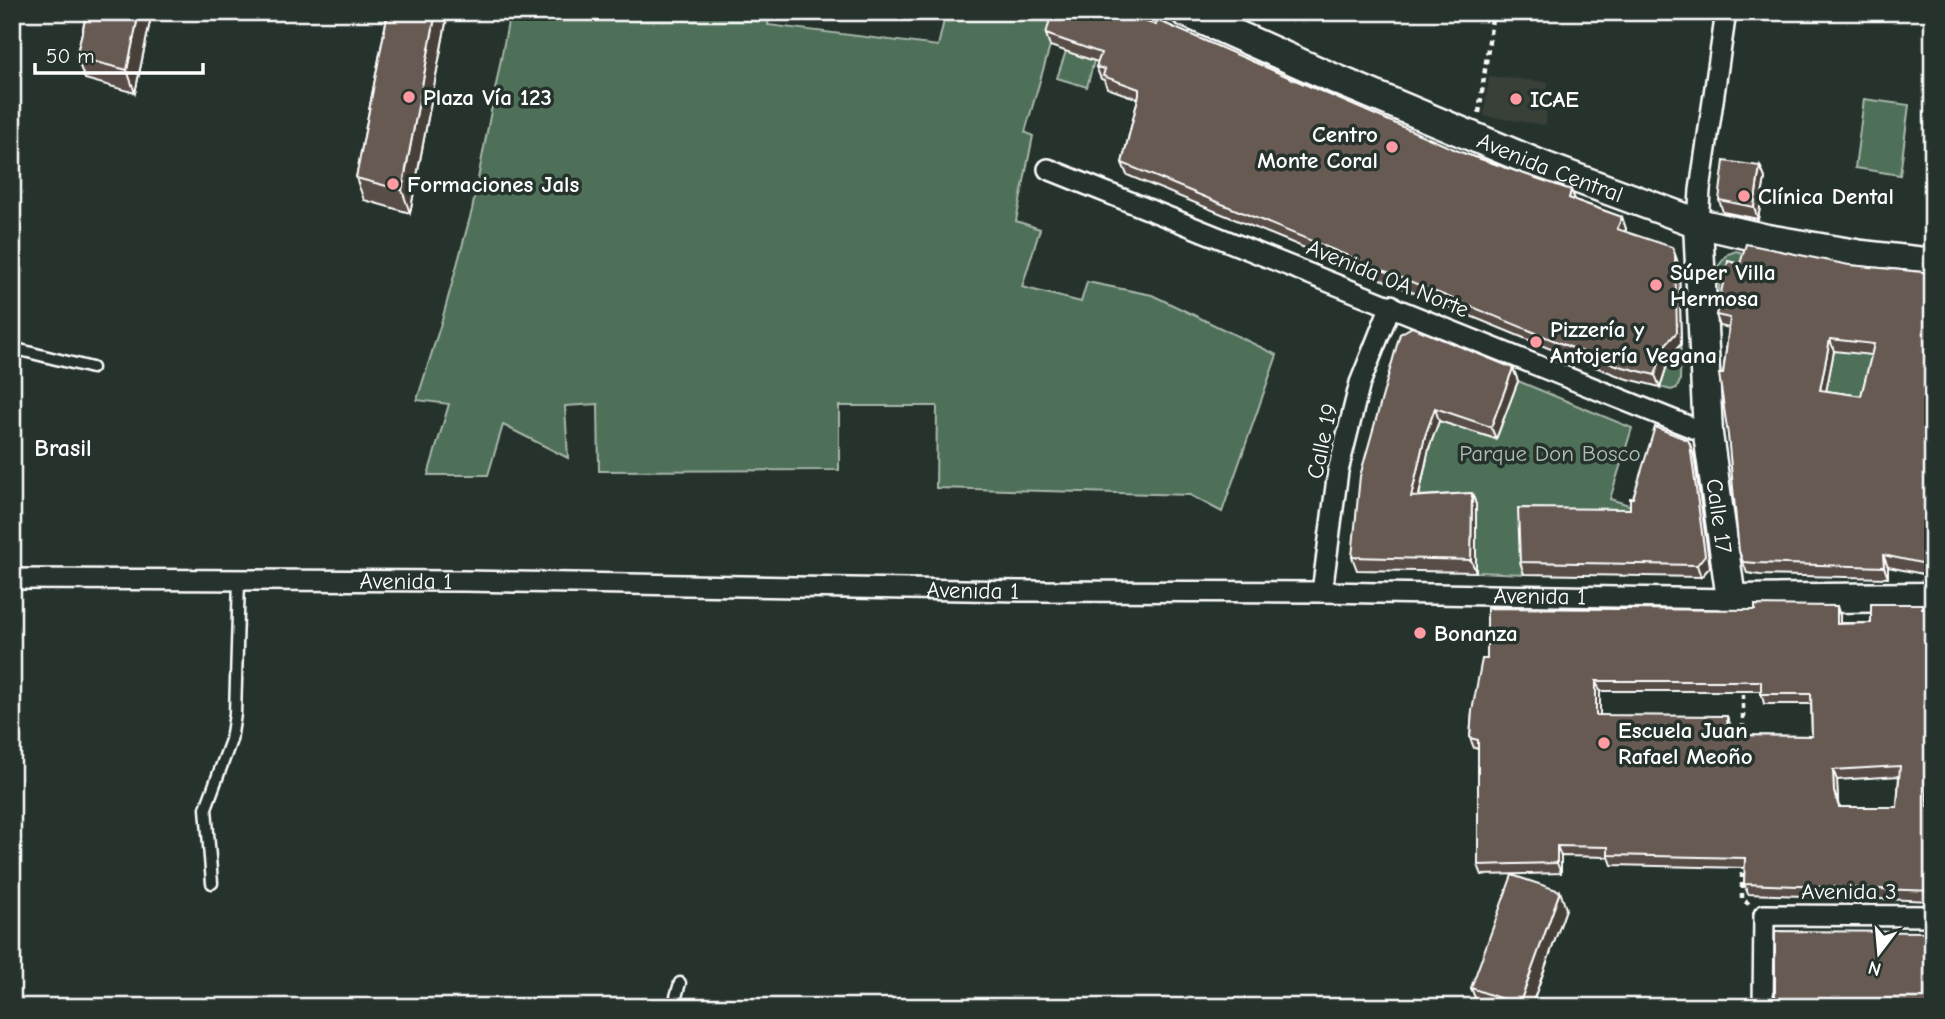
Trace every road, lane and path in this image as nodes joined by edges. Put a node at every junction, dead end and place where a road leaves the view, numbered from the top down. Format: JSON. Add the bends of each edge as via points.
{"nodes":[{"id":1,"x":1185,"y":12,"type":"edge"},
{"id":2,"x":1493,"y":12,"type":"edge"},
{"id":3,"x":1726,"y":12,"type":"edge"},
{"id":4,"x":1476,"y":138,"type":"junction"},
{"id":5,"x":1048,"y":169,"type":"dead end"},
{"id":6,"x":1698,"y":223,"type":"junction"},
{"id":7,"x":1933,"y":263,"type":"edge"},
{"id":8,"x":1391,"y":305,"type":"junction"},
{"id":9,"x":12,"y":348,"type":"edge"},
{"id":10,"x":92,"y":368,"type":"dead end"},
{"id":11,"x":1708,"y":434,"type":"junction"},
{"id":12,"x":12,"y":579,"type":"edge"},
{"id":13,"x":239,"y":580,"type":"junction"},
{"id":14,"x":1322,"y":592,"type":"junction"},
{"id":15,"x":1933,"y":597,"type":"edge"},
{"id":16,"x":1731,"y":599,"type":"junction"},
{"id":17,"x":1743,"y":681,"type":"edge"},
{"id":18,"x":1743,"y":749,"type":"edge"},
{"id":19,"x":1742,"y":858,"type":"edge"},
{"id":20,"x":212,"y":883,"type":"dead end"},
{"id":21,"x":1764,"y":915,"type":"junction"},
{"id":22,"x":1933,"y":916,"type":"edge"},
{"id":23,"x":680,"y":983,"type":"dead end"},
{"id":24,"x":673,"y":1007,"type":"edge"},
{"id":25,"x":1763,"y":1007,"type":"edge"}],
"edges":[{"from":1,"to":4,"type":"main road","name":"Avenida Central"},
{"from":2,"to":4,"type":"path"},
{"from":3,"to":6,"type":"street","name":"Calle 17"},
{"from":4,"to":6,"type":"main road","name":"Avenida Central"},
{"from":5,"to":8,"type":"street","name":"Avenida 0A Norte"},
{"from":6,"to":7,"type":"main road","name":"Avenida Central","via":[[1767,239]]},
{"from":6,"to":11,"type":"main road","name":"Calle 17"},
{"from":8,"to":11,"type":"street","name":"Avenida 0A Norte"},
{"from":8,"to":14,"type":"street","name":"Calle 19","via":[[1360,383],[1338,471]]},
{"from":9,"to":10,"type":"lane"},
{"from":11,"to":16,"type":"main road","name":"Calle 17"},
{"from":12,"to":13,"type":"street","name":"Avenida 1"},
{"from":13,"to":14,"type":"street","name":"Avenida 1"},
{"from":13,"to":20,"type":"lane","via":[[235,714],[228,751],[206,808]]},
{"from":14,"to":16,"type":"street","name":"Avenida 1"},
{"from":15,"to":16,"type":"main road","name":"Avenida 1"},
{"from":17,"to":18,"type":"path"},
{"from":19,"to":21,"type":"path","via":[[1742,899]]},
{"from":21,"to":22,"type":"street","name":"Avenida 3"},
{"from":21,"to":25,"type":"street"},
{"from":23,"to":24,"type":"lane"}]}
